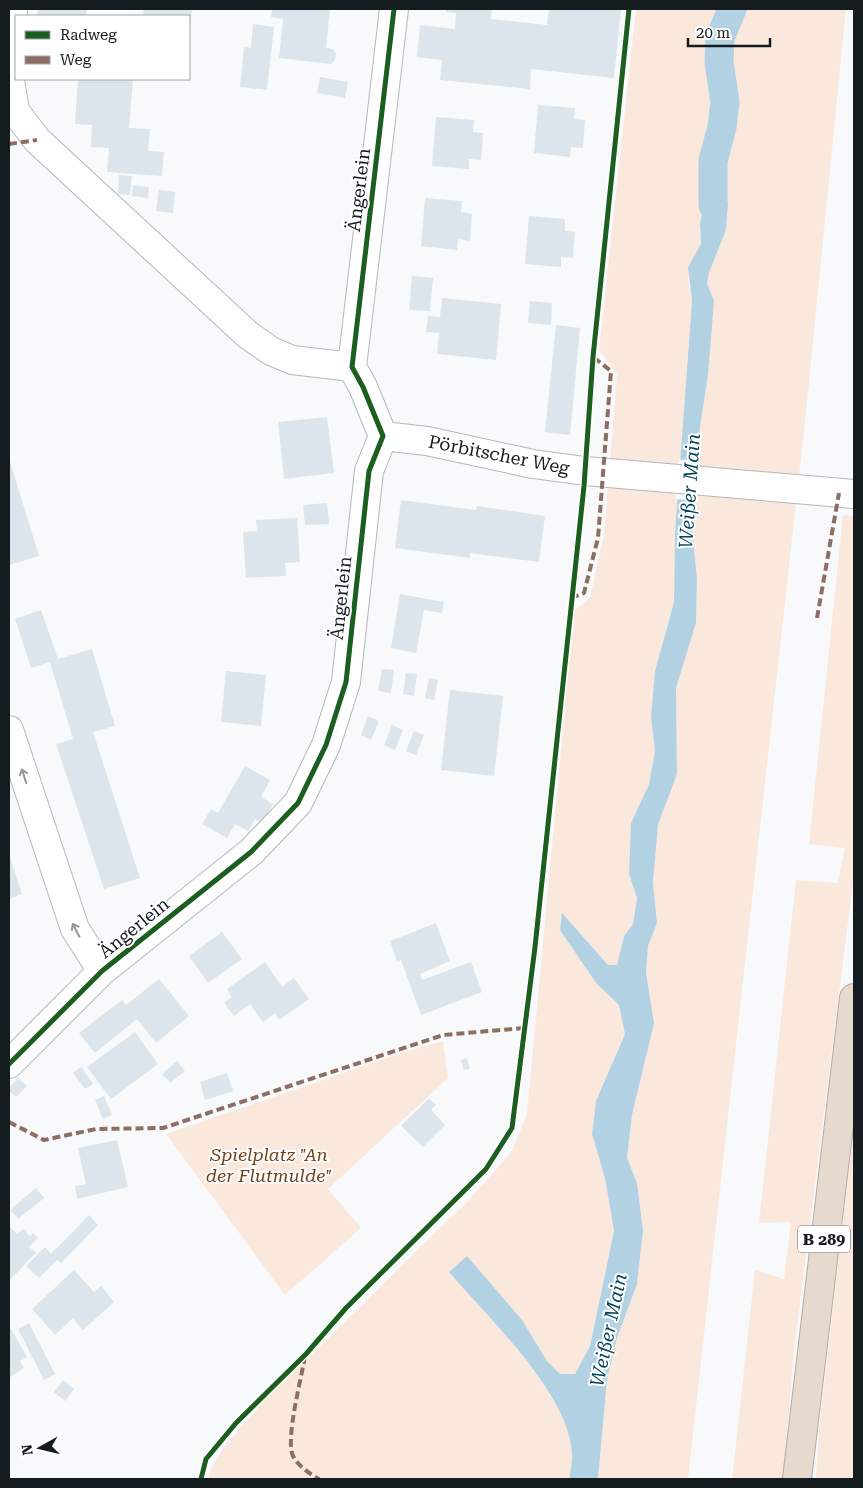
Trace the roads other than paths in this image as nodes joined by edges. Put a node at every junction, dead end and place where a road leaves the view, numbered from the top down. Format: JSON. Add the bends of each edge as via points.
{"nodes":[{"id":1,"x":13,"y":9,"type":"edge"},
{"id":2,"x":394,"y":9,"type":"edge"},
{"id":3,"x":352,"y":367,"type":"junction"},
{"id":4,"x":384,"y":436,"type":"junction"},
{"id":5,"x":854,"y":494,"type":"edge"},
{"id":6,"x":9,"y":730,"type":"edge"},
{"id":7,"x":102,"y":971,"type":"junction"},
{"id":8,"x":854,"y":998,"type":"edge"},
{"id":9,"x":9,"y":1064,"type":"edge"},
{"id":10,"x":797,"y":1479,"type":"edge"}],
"edges":[{"from":1,"to":3,"type":"street","via":[[10,80],[14,103],[16,111],[37,140],[248,336],[292,360]]},
{"from":2,"to":3,"type":"street","name":"Ängerlein"},
{"from":3,"to":4,"type":"street"},
{"from":4,"to":5,"type":"street","name":"Pörbitscher Weg","via":[[590,472]]},
{"from":4,"to":7,"type":"street","name":"Ängerlein","via":[[368,470],[346,682],[326,745],[298,803],[251,852]]},
{"from":7,"to":6,"type":"street","one_way":true,"via":[[75,929]]},
{"from":7,"to":9,"type":"street","name":"Ängerlein"},
{"from":8,"to":10,"type":"highway","number":"B 289"}]}
